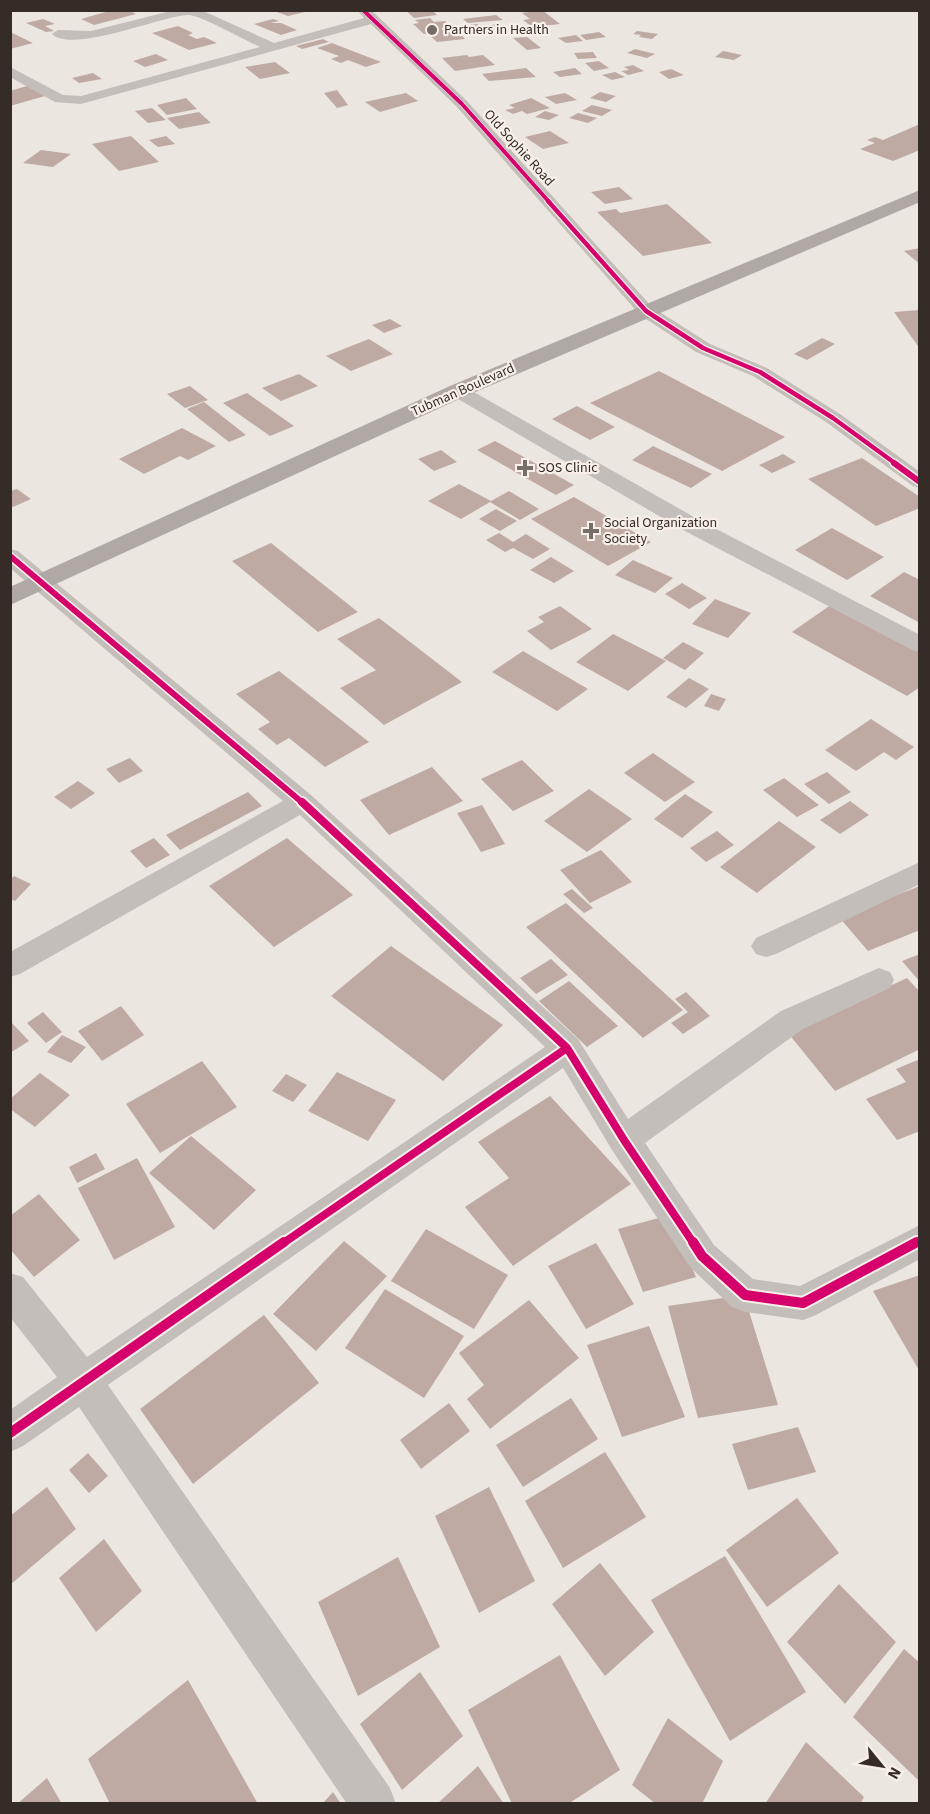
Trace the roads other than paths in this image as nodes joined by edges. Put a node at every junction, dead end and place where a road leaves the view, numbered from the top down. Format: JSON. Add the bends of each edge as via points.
{"nodes":[{"id":1,"x":191,"y":11,"type":"edge"},
{"id":2,"x":368,"y":15,"type":"edge"},
{"id":3,"x":58,"y":34,"type":"dead end"},
{"id":4,"x":272,"y":47,"type":"junction"},
{"id":5,"x":10,"y":71,"type":"edge"},
{"id":6,"x":920,"y":195,"type":"edge"},
{"id":7,"x":646,"y":311,"type":"junction"},
{"id":8,"x":458,"y":391,"type":"junction"},
{"id":9,"x":920,"y":482,"type":"edge"},
{"id":10,"x":10,"y":556,"type":"edge"},
{"id":11,"x":43,"y":583,"type":"junction"},
{"id":12,"x":10,"y":597,"type":"edge"},
{"id":13,"x":920,"y":645,"type":"edge"},
{"id":14,"x":302,"y":802,"type":"junction"},
{"id":15,"x":920,"y":872,"type":"edge"},
{"id":16,"x":766,"y":946,"type":"dead end"},
{"id":17,"x":10,"y":966,"type":"edge"},
{"id":18,"x":879,"y":980,"type":"dead end"},
{"id":19,"x":567,"y":1048,"type":"junction"},
{"id":20,"x":624,"y":1140,"type":"junction"},
{"id":21,"x":920,"y":1241,"type":"edge"},
{"id":22,"x":10,"y":1289,"type":"edge"},
{"id":23,"x":83,"y":1381,"type":"junction"},
{"id":24,"x":10,"y":1433,"type":"edge"},
{"id":25,"x":374,"y":1803,"type":"edge"}],
"edges":[{"from":1,"to":3,"type":"street","via":[[91,35]]},
{"from":1,"to":4,"type":"street"},
{"from":2,"to":4,"type":"street"},
{"from":2,"to":7,"type":"street","name":"Old Sophie Road","via":[[462,104]]},
{"from":4,"to":5,"type":"street","via":[[81,100],[60,99]]},
{"from":6,"to":7,"type":"highway","name":"Tubman Boulevard"},
{"from":7,"to":8,"type":"highway","name":"Tubman Boulevard"},
{"from":7,"to":9,"type":"street","name":"Old Sophie Road","via":[[703,348],[760,372],[833,418]]},
{"from":8,"to":11,"type":"highway","name":"Tubman Boulevard"},
{"from":8,"to":13,"type":"street","via":[[693,526]]},
{"from":10,"to":11,"type":"street"},
{"from":11,"to":12,"type":"highway","name":"Tubman Boulevard"},
{"from":11,"to":14,"type":"street"},
{"from":14,"to":17,"type":"street"},
{"from":14,"to":19,"type":"street"},
{"from":15,"to":16,"type":"street"},
{"from":18,"to":20,"type":"street","via":[[792,1020]]},
{"from":19,"to":20,"type":"street"},
{"from":19,"to":23,"type":"street"},
{"from":20,"to":21,"type":"street","via":[[702,1256],[745,1295],[803,1303]]},
{"from":22,"to":23,"type":"street"},
{"from":23,"to":24,"type":"street"},
{"from":23,"to":25,"type":"street"}]}
